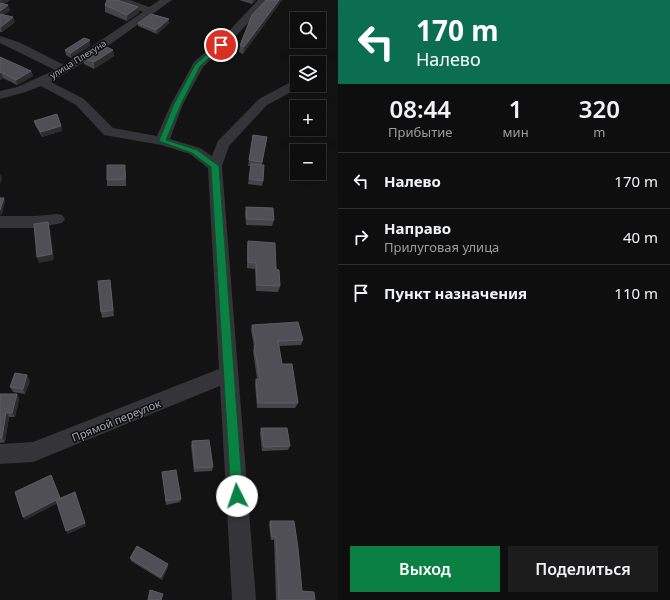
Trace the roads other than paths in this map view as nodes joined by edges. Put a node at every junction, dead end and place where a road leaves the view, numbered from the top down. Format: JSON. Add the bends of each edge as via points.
{"nodes":[{"id":1,"x":121,"y":0,"type":"edge"},
{"id":2,"x":167,"y":0,"type":"edge"},
{"id":3,"x":264,"y":0,"type":"edge"},
{"id":4,"x":150,"y":11,"type":"junction"},
{"id":5,"x":0,"y":39,"type":"edge"},
{"id":6,"x":64,"y":69,"type":"junction"},
{"id":7,"x":42,"y":82,"type":"junction"},
{"id":8,"x":290,"y":88,"type":"edge"},
{"id":9,"x":0,"y":95,"type":"edge"},
{"id":10,"x":162,"y":141,"type":"junction"},
{"id":11,"x":215,"y":166,"type":"junction"},
{"id":12,"x":57,"y":219,"type":"dead end"},
{"id":13,"x":0,"y":222,"type":"edge"},
{"id":14,"x":229,"y":374,"type":"junction"},
{"id":15,"x":0,"y":454,"type":"edge"},
{"id":16,"x":244,"y":600,"type":"edge"}],
"edges":[{"from":1,"to":4,"type":"street"},
{"from":2,"to":4,"type":"street","name":"улица Плехуна"},
{"from":3,"to":10,"type":"street","via":[[198,65],[177,104]]},
{"from":4,"to":6,"type":"street","name":"улица Плехуна"},
{"from":5,"to":6,"type":"street"},
{"from":6,"to":7,"type":"street","name":"улица Плехуна"},
{"from":7,"to":9,"type":"street","name":"улица Плехуна"},
{"from":7,"to":10,"type":"street","via":[[80,102],[108,132]]},
{"from":8,"to":11,"type":"street","via":[[263,102],[224,144]]},
{"from":10,"to":11,"type":"street","via":[[195,151]]},
{"from":11,"to":14,"type":"street"},
{"from":12,"to":13,"type":"street"},
{"from":14,"to":15,"type":"street","name":"Прямой переулок","via":[[33,452]]},
{"from":14,"to":16,"type":"street"}]}
